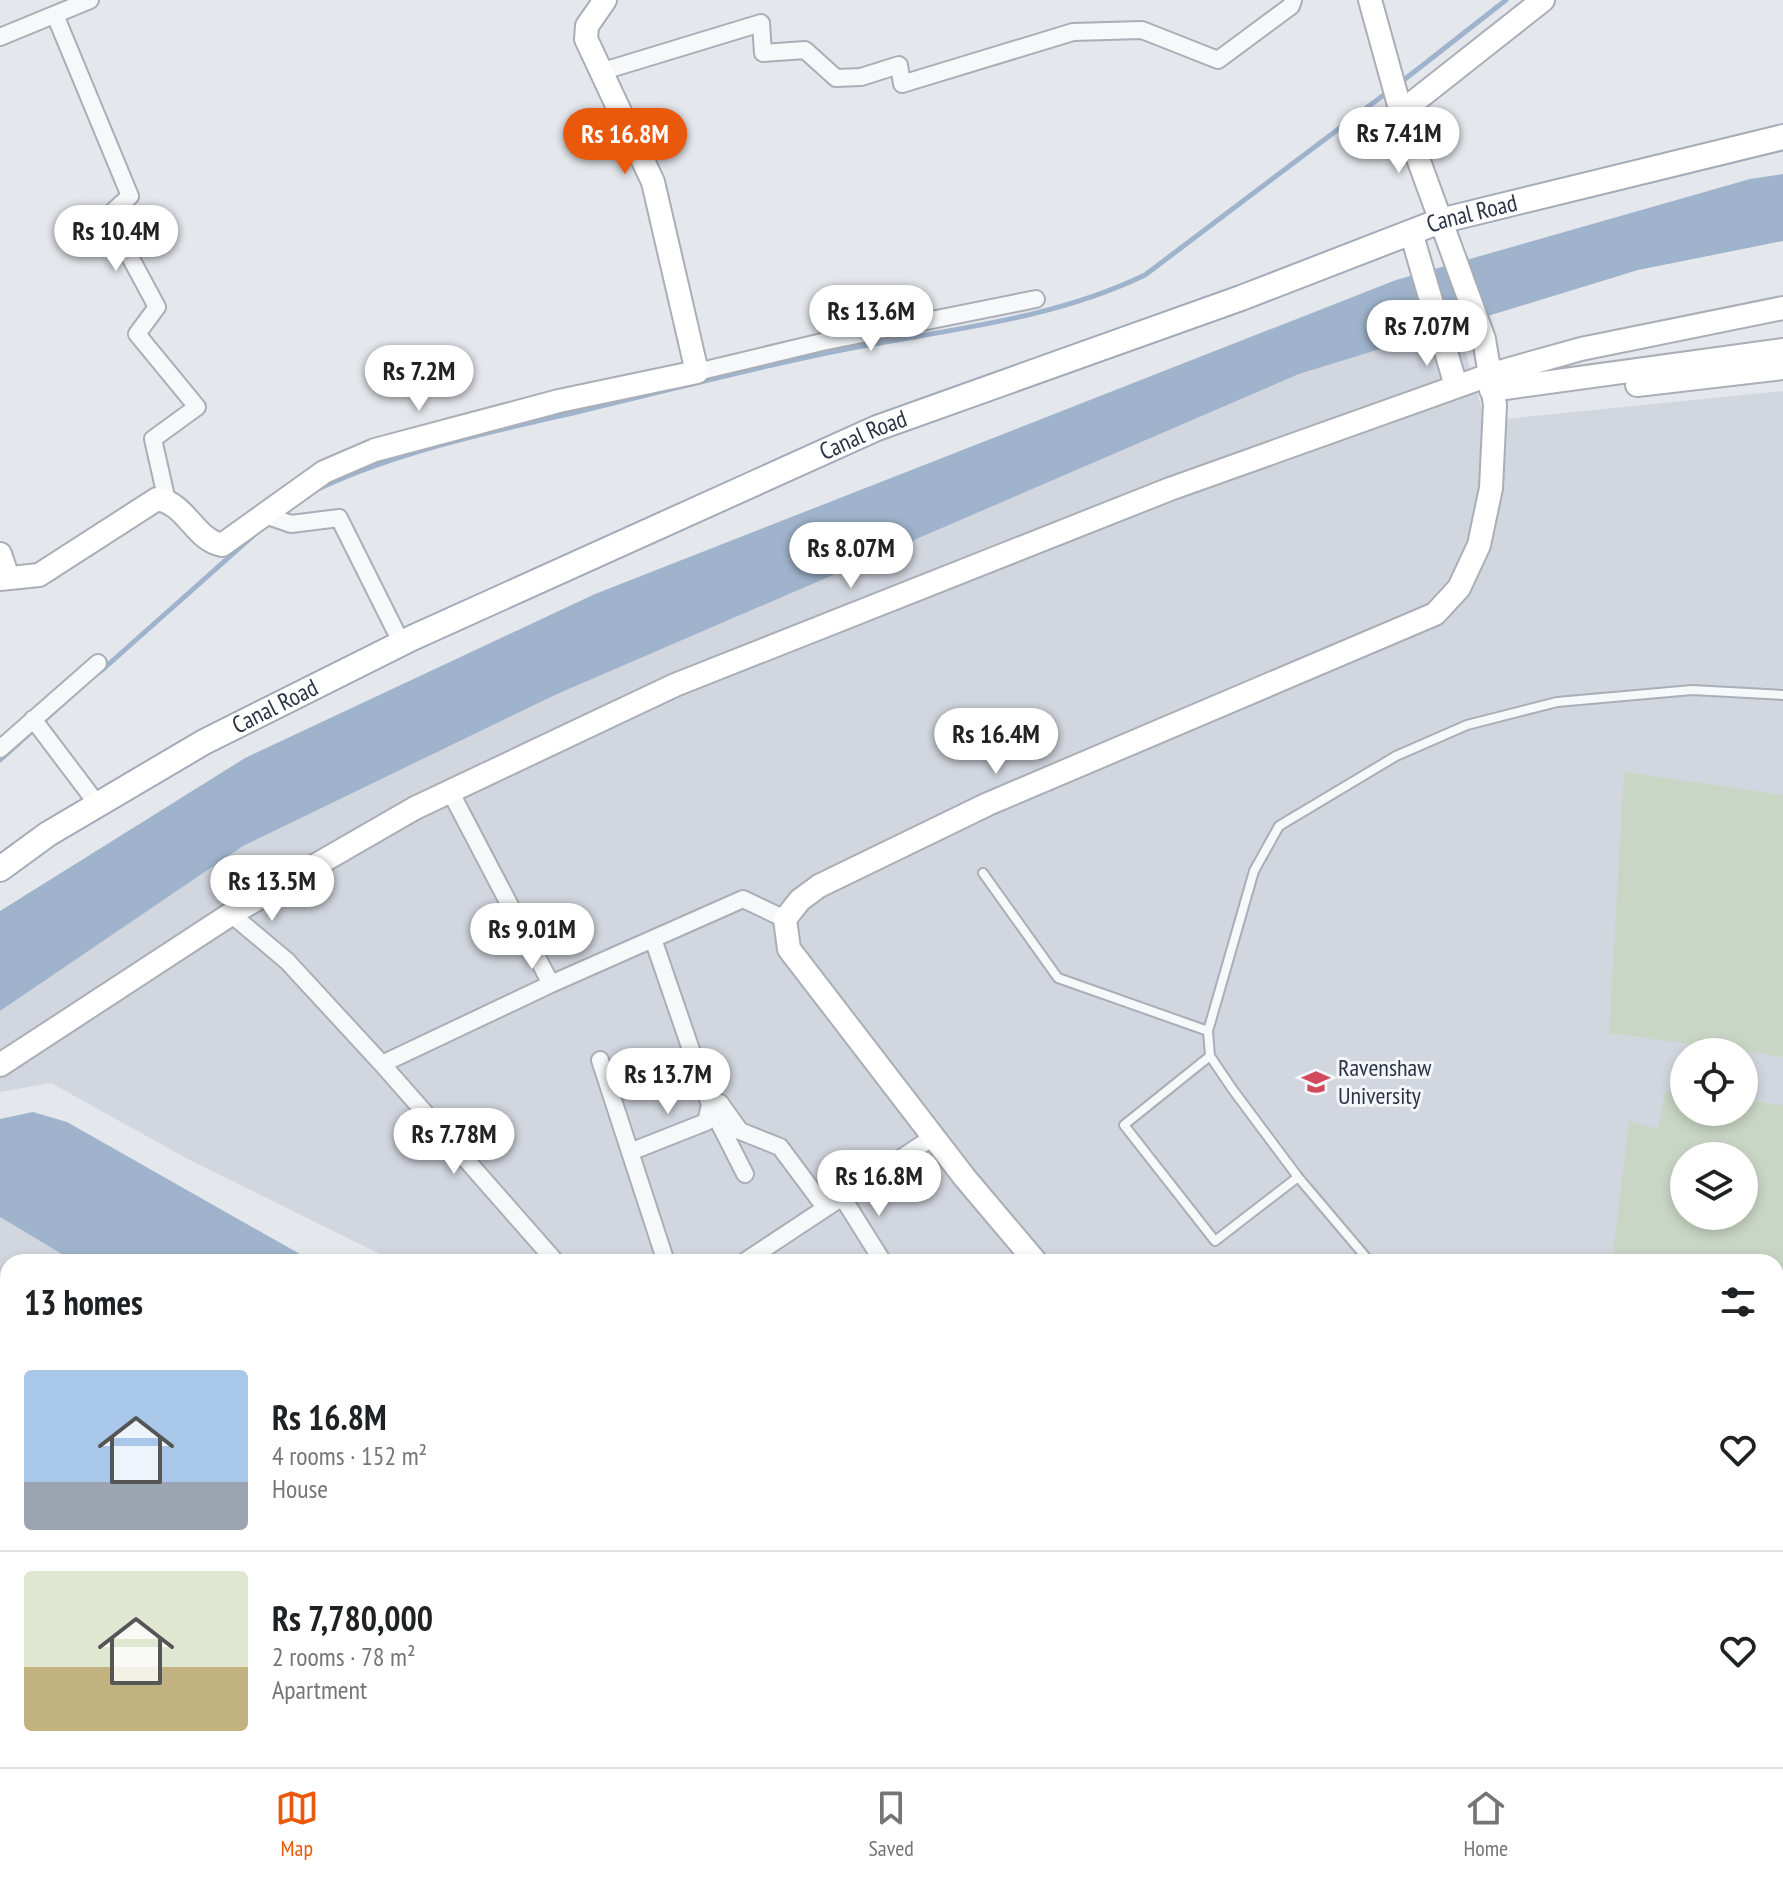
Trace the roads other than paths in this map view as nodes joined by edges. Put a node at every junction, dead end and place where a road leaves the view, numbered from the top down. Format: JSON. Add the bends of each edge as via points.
{"nodes":[{"id":1,"x":90,"y":0,"type":"edge"},
{"id":2,"x":605,"y":0,"type":"edge"},
{"id":3,"x":1293,"y":0,"type":"edge"},
{"id":4,"x":1370,"y":0,"type":"edge"},
{"id":5,"x":1543,"y":0,"type":"edge"},
{"id":6,"x":55,"y":15,"type":"junction"},
{"id":7,"x":0,"y":37,"type":"edge"},
{"id":8,"x":600,"y":72,"type":"junction"},
{"id":9,"x":1399,"y":107,"type":"junction"},
{"id":10,"x":1783,"y":137,"type":"edge"},
{"id":11,"x":1442,"y":228,"type":"junction"},
{"id":12,"x":1411,"y":232,"type":"junction"},
{"id":13,"x":1036,"y":299,"type":"dead end"},
{"id":14,"x":1783,"y":308,"type":"edge"},
{"id":15,"x":1783,"y":350,"type":"edge"},
{"id":16,"x":1783,"y":368,"type":"edge"},
{"id":17,"x":697,"y":372,"type":"junction"},
{"id":18,"x":1456,"y":386,"type":"junction"},
{"id":19,"x":1493,"y":390,"type":"junction"},
{"id":20,"x":167,"y":501,"type":"junction"},
{"id":21,"x":262,"y":514,"type":"junction"},
{"id":22,"x":0,"y":554,"type":"edge"},
{"id":23,"x":4,"y":578,"type":"edge"},
{"id":24,"x":402,"y":644,"type":"junction"},
{"id":25,"x":98,"y":663,"type":"dead end"},
{"id":26,"x":1783,"y":695,"type":"edge"},
{"id":27,"x":33,"y":719,"type":"junction"},
{"id":28,"x":0,"y":749,"type":"edge"},
{"id":29,"x":450,"y":791,"type":"junction"},
{"id":30,"x":98,"y":805,"type":"junction"},
{"id":31,"x":0,"y":869,"type":"edge"},
{"id":32,"x":983,"y":873,"type":"dead end"},
{"id":33,"x":231,"y":914,"type":"junction"},
{"id":34,"x":785,"y":919,"type":"junction"},
{"id":35,"x":653,"y":939,"type":"junction"},
{"id":36,"x":551,"y":984,"type":"junction"},
{"id":37,"x":1208,"y":1031,"type":"junction"},
{"id":38,"x":1210,"y":1056,"type":"junction"},
{"id":39,"x":600,"y":1060,"type":"dead end"},
{"id":40,"x":382,"y":1064,"type":"junction"},
{"id":41,"x":0,"y":1065,"type":"edge"},
{"id":42,"x":710,"y":1105,"type":"junction"},
{"id":43,"x":933,"y":1137,"type":"junction"},
{"id":44,"x":630,"y":1152,"type":"junction"},
{"id":45,"x":745,"y":1174,"type":"dead end"},
{"id":46,"x":1298,"y":1177,"type":"junction"},
{"id":47,"x":841,"y":1195,"type":"junction"},
{"id":48,"x":824,"y":1206,"type":"junction"},
{"id":49,"x":549,"y":1254,"type":"edge"},
{"id":50,"x":663,"y":1254,"type":"edge"},
{"id":51,"x":755,"y":1254,"type":"edge"},
{"id":52,"x":878,"y":1254,"type":"edge"},
{"id":53,"x":1029,"y":1254,"type":"edge"},
{"id":54,"x":1363,"y":1254,"type":"edge"}],
"edges":[{"from":1,"to":6,"type":"street"},
{"from":2,"to":8,"type":"main road","via":[[587,26],[586,39]]},
{"from":3,"to":8,"type":"street","via":[[1218,60],[1142,30],[1073,32],[902,84],[899,65],[861,77],[836,78],[805,50],[763,53],[761,23]]},
{"from":4,"to":9,"type":"main road"},
{"from":5,"to":9,"type":"main road"},
{"from":6,"to":7,"type":"street"},
{"from":6,"to":20,"type":"street","via":[[130,196],[108,216],[157,307],[137,334],[197,407],[153,439]]},
{"from":8,"to":17,"type":"main road","via":[[653,182]]},
{"from":9,"to":11,"type":"main road"},
{"from":10,"to":11,"type":"main road","name":"Canal Road"},
{"from":11,"to":12,"type":"main road","name":"Canal Road"},
{"from":11,"to":19,"type":"main road","via":[[1484,339]]},
{"from":12,"to":18,"type":"main road"},
{"from":12,"to":24,"type":"main road","name":"Canal Road","via":[[877,428]]},
{"from":13,"to":17,"type":"street"},
{"from":14,"to":19,"type":"main road","via":[[1581,349]]},
{"from":15,"to":19,"type":"main road"},
{"from":16,"to":19,"type":"main road"},
{"from":17,"to":21,"type":"main road","via":[[401,440],[324,472]]},
{"from":18,"to":19,"type":"main road"},
{"from":18,"to":29,"type":"main road","via":[[1170,489],[675,685]]},
{"from":19,"to":34,"type":"main road","via":[[1491,488],[1479,545],[1459,588],[1435,614],[988,804],[819,886]]},
{"from":20,"to":21,"type":"main road","via":[[212,543],[222,545]]},
{"from":20,"to":23,"type":"main road","via":[[157,499],[39,575]]},
{"from":21,"to":24,"type":"street","via":[[280,521],[329,517],[343,523]]},
{"from":22,"to":23,"type":"main road"},
{"from":24,"to":30,"type":"main road","name":"Canal Road","via":[[204,742]]},
{"from":25,"to":27,"type":"street"},
{"from":26,"to":37,"type":"lane","via":[[1692,690],[1557,702],[1467,725],[1396,756],[1279,826],[1254,871]]},
{"from":27,"to":28,"type":"street"},
{"from":27,"to":30,"type":"street"},
{"from":29,"to":33,"type":"main road"},
{"from":29,"to":36,"type":"street"},
{"from":30,"to":31,"type":"main road","name":"Canal Road"},
{"from":32,"to":37,"type":"lane","via":[[1058,978]]},
{"from":33,"to":40,"type":"street","via":[[287,961]]},
{"from":33,"to":41,"type":"main road"},
{"from":34,"to":35,"type":"street","via":[[743,899]]},
{"from":34,"to":43,"type":"main road","via":[[789,949]]},
{"from":35,"to":36,"type":"street"},
{"from":35,"to":42,"type":"street"},
{"from":36,"to":40,"type":"street"},
{"from":37,"to":38,"type":"lane"},
{"from":38,"to":46,"type":"lane"},
{"from":38,"to":46,"type":"lane","via":[[1124,1125],[1215,1241]]},
{"from":39,"to":44,"type":"street"},
{"from":40,"to":49,"type":"street"},
{"from":42,"to":44,"type":"street","via":[[706,1122]]},
{"from":42,"to":45,"type":"street"},
{"from":42,"to":48,"type":"street","via":[[720,1103],[740,1131],[780,1147]]},
{"from":43,"to":47,"type":"street"},
{"from":43,"to":53,"type":"main road"},
{"from":44,"to":50,"type":"street"},
{"from":46,"to":54,"type":"lane"},
{"from":47,"to":48,"type":"street"},
{"from":47,"to":52,"type":"street"},
{"from":48,"to":51,"type":"street"}]}
